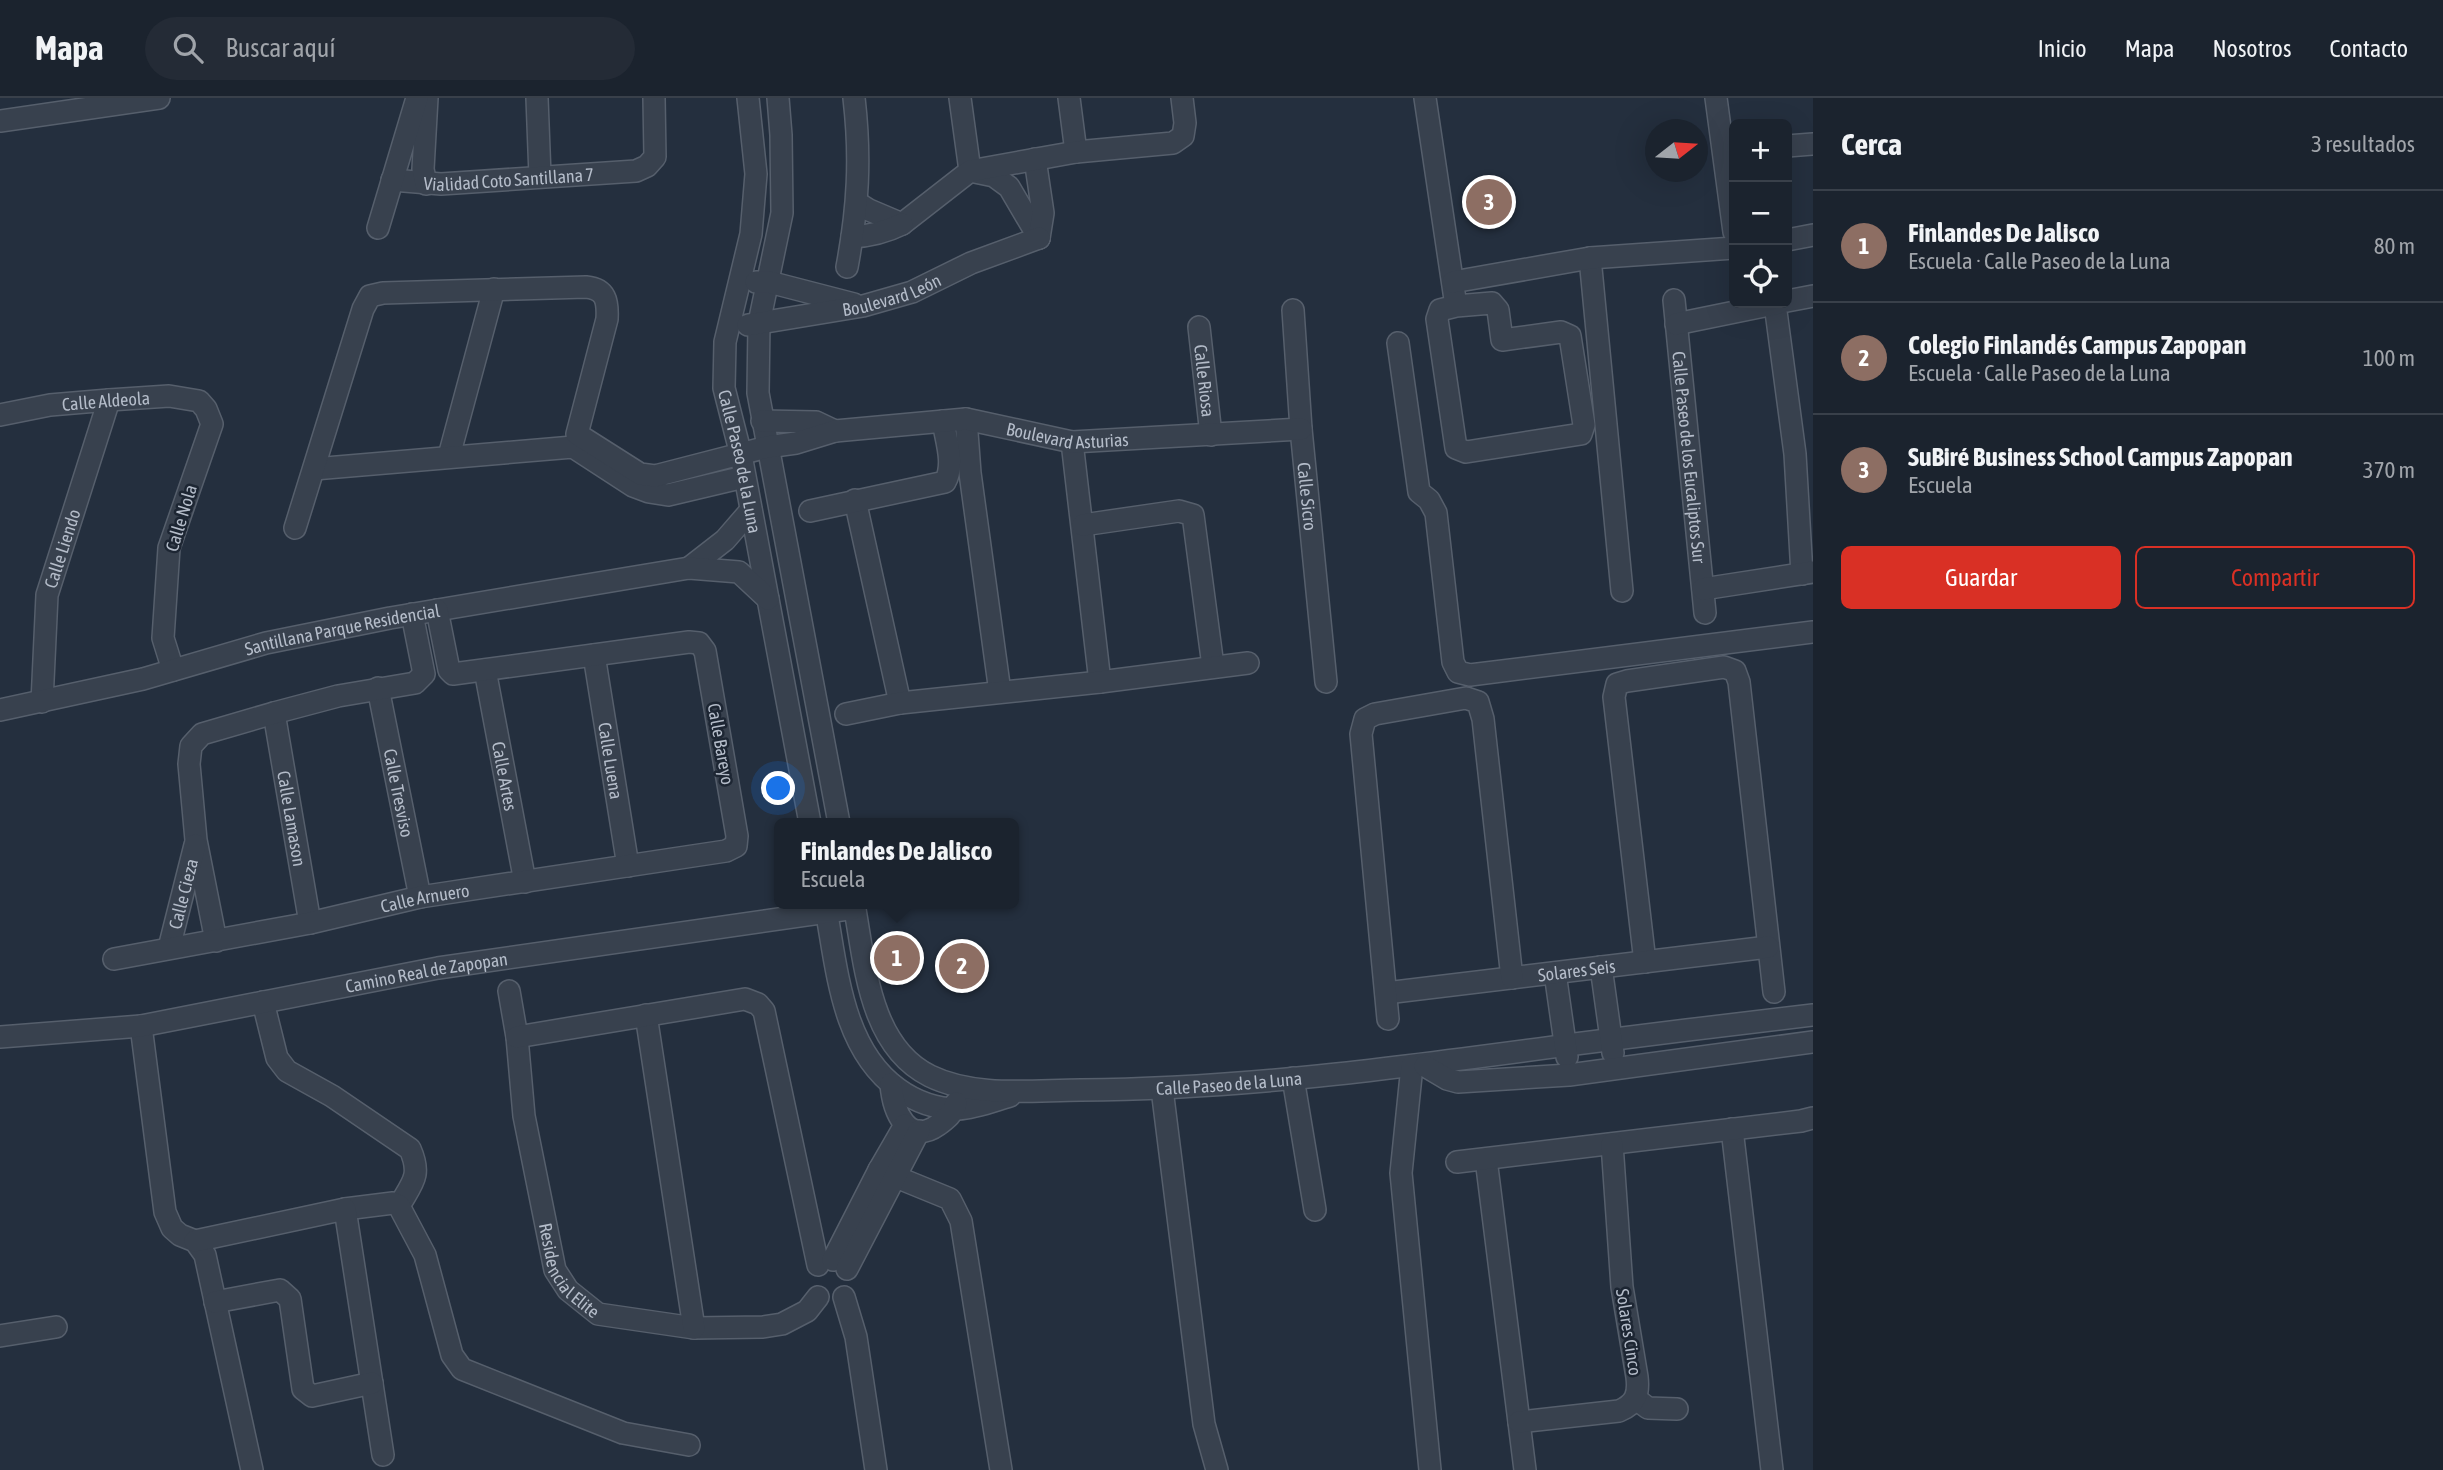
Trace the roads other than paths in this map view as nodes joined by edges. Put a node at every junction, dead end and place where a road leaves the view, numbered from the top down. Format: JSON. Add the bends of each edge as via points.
{"nodes":[{"id":1,"x":159,"y":98,"type":"edge"},
{"id":2,"x":417,"y":98,"type":"edge"},
{"id":3,"x":427,"y":98,"type":"edge"},
{"id":4,"x":537,"y":98,"type":"edge"},
{"id":5,"x":654,"y":98,"type":"edge"},
{"id":6,"x":748,"y":98,"type":"edge"},
{"id":7,"x":778,"y":98,"type":"edge"},
{"id":8,"x":854,"y":98,"type":"edge"},
{"id":9,"x":960,"y":98,"type":"edge"},
{"id":10,"x":1069,"y":98,"type":"edge"},
{"id":11,"x":1182,"y":98,"type":"edge"},
{"id":12,"x":1425,"y":98,"type":"edge"},
{"id":13,"x":1716,"y":98,"type":"edge"},
{"id":14,"x":0,"y":121,"type":"edge"},
{"id":15,"x":1813,"y":144,"type":"edge"},
{"id":16,"x":1792,"y":146,"type":"edge"},
{"id":17,"x":1729,"y":149,"type":"edge"},
{"id":18,"x":1076,"y":152,"type":"junction"},
{"id":19,"x":1035,"y":159,"type":"junction"},
{"id":20,"x":970,"y":172,"type":"junction"},
{"id":21,"x":540,"y":176,"type":"junction"},
{"id":22,"x":392,"y":180,"type":"junction"},
{"id":23,"x":426,"y":184,"type":"junction"},
{"id":24,"x":858,"y":203,"type":"junction"},
{"id":25,"x":902,"y":224,"type":"junction"},
{"id":26,"x":378,"y":228,"type":"dead end"},
{"id":27,"x":1813,"y":235,"type":"edge"},
{"id":28,"x":852,"y":237,"type":"junction"},
{"id":29,"x":1039,"y":239,"type":"junction"},
{"id":30,"x":1792,"y":239,"type":"edge"},
{"id":31,"x":1729,"y":248,"type":"edge"},
{"id":32,"x":1590,"y":258,"type":"junction"},
{"id":33,"x":847,"y":267,"type":"dead end"},
{"id":34,"x":740,"y":282,"type":"junction"},
{"id":35,"x":769,"y":282,"type":"junction"},
{"id":36,"x":1453,"y":282,"type":"junction"},
{"id":37,"x":494,"y":289,"type":"junction"},
{"id":38,"x":1813,"y":296,"type":"edge"},
{"id":39,"x":1674,"y":300,"type":"dead end"},
{"id":40,"x":1792,"y":300,"type":"edge"},
{"id":41,"x":863,"y":306,"type":"junction"},
{"id":42,"x":1456,"y":306,"type":"junction"},
{"id":43,"x":1753,"y":308,"type":"edge"},
{"id":44,"x":1778,"y":308,"type":"edge"},
{"id":45,"x":1293,"y":310,"type":"dead end"},
{"id":46,"x":759,"y":323,"type":"junction"},
{"id":47,"x":1676,"y":324,"type":"junction"},
{"id":48,"x":1199,"y":327,"type":"dead end"},
{"id":49,"x":729,"y":328,"type":"junction"},
{"id":50,"x":1398,"y":343,"type":"dead end"},
{"id":51,"x":109,"y":400,"type":"junction"},
{"id":52,"x":206,"y":409,"type":"joint"},
{"id":53,"x":0,"y":415,"type":"edge"},
{"id":54,"x":966,"y":419,"type":"junction"},
{"id":55,"x":762,"y":421,"type":"junction"},
{"id":56,"x":943,"y":421,"type":"junction"},
{"id":57,"x":1301,"y":429,"type":"junction"},
{"id":58,"x":835,"y":431,"type":"junction"},
{"id":59,"x":1212,"y":435,"type":"junction"},
{"id":60,"x":1072,"y":442,"type":"junction"},
{"id":61,"x":767,"y":447,"type":"junction"},
{"id":62,"x":1804,"y":453,"type":"edge"},
{"id":63,"x":741,"y":455,"type":"junction"},
{"id":64,"x":449,"y":456,"type":"junction"},
{"id":65,"x":314,"y":469,"type":"junction"},
{"id":66,"x":744,"y":477,"type":"junction"},
{"id":67,"x":855,"y":500,"type":"junction"},
{"id":68,"x":751,"y":510,"type":"junction"},
{"id":69,"x":810,"y":511,"type":"dead end"},
{"id":70,"x":1083,"y":525,"type":"junction"},
{"id":71,"x":295,"y":528,"type":"dead end"},
{"id":72,"x":689,"y":568,"type":"junction"},
{"id":73,"x":1807,"y":573,"type":"edge"},
{"id":74,"x":1703,"y":589,"type":"junction"},
{"id":75,"x":1622,"y":591,"type":"dead end"},
{"id":76,"x":768,"y":599,"type":"junction"},
{"id":77,"x":437,"y":610,"type":"junction"},
{"id":78,"x":1705,"y":612,"type":"dead end"},
{"id":79,"x":412,"y":614,"type":"junction"},
{"id":80,"x":1813,"y":632,"type":"edge"},
{"id":81,"x":594,"y":655,"type":"junction"},
{"id":82,"x":1248,"y":663,"type":"dead end"},
{"id":83,"x":1213,"y":666,"type":"junction"},
{"id":84,"x":173,"y":670,"type":"junction"},
{"id":85,"x":485,"y":670,"type":"junction"},
{"id":86,"x":1100,"y":682,"type":"junction"},
{"id":87,"x":1326,"y":682,"type":"dead end"},
{"id":88,"x":378,"y":688,"type":"junction"},
{"id":89,"x":1000,"y":692,"type":"junction"},
{"id":90,"x":42,"y":702,"type":"junction"},
{"id":91,"x":900,"y":703,"type":"junction"},
{"id":92,"x":0,"y":710,"type":"edge"},
{"id":93,"x":274,"y":713,"type":"junction"},
{"id":94,"x":846,"y":714,"type":"dead end"},
{"id":95,"x":819,"y":718,"type":"junction"},
{"id":96,"x":791,"y":722,"type":"junction"},
{"id":97,"x":809,"y":818,"type":"edge"},
{"id":98,"x":838,"y":818,"type":"edge"},
{"id":99,"x":196,"y":840,"type":"junction"},
{"id":100,"x":736,"y":846,"type":"joint"},
{"id":101,"x":628,"y":866,"type":"junction"},
{"id":102,"x":525,"y":882,"type":"junction"},
{"id":103,"x":420,"y":897,"type":"junction"},
{"id":104,"x":820,"y":909,"type":"edge"},
{"id":105,"x":826,"y":909,"type":"edge"},
{"id":106,"x":855,"y":909,"type":"edge"},
{"id":107,"x":310,"y":923,"type":"junction"},
{"id":108,"x":216,"y":941,"type":"junction"},
{"id":109,"x":1768,"y":947,"type":"junction"},
{"id":110,"x":169,"y":948,"type":"junction"},
{"id":111,"x":114,"y":959,"type":"dead end"},
{"id":112,"x":1645,"y":962,"type":"junction"},
{"id":113,"x":1577,"y":970,"type":"junction"},
{"id":114,"x":1512,"y":978,"type":"junction"},
{"id":115,"x":509,"y":991,"type":"dead end"},
{"id":116,"x":1773,"y":992,"type":"dead end"},
{"id":117,"x":1386,"y":993,"type":"junction"},
{"id":118,"x":263,"y":1002,"type":"junction"},
{"id":119,"x":646,"y":1015,"type":"junction"},
{"id":120,"x":1813,"y":1015,"type":"edge"},
{"id":121,"x":1388,"y":1019,"type":"dead end"},
{"id":122,"x":141,"y":1026,"type":"junction"},
{"id":123,"x":0,"y":1037,"type":"edge"},
{"id":124,"x":517,"y":1037,"type":"junction"},
{"id":125,"x":1813,"y":1042,"type":"edge"},
{"id":126,"x":1588,"y":1043,"type":"junction"},
{"id":127,"x":1419,"y":1066,"type":"junction"},
{"id":128,"x":1615,"y":1069,"type":"junction"},
{"id":129,"x":1569,"y":1075,"type":"junction"},
{"id":130,"x":1293,"y":1078,"type":"junction"},
{"id":131,"x":891,"y":1084,"type":"junction"},
{"id":132,"x":957,"y":1086,"type":"junction"},
{"id":133,"x":1162,"y":1089,"type":"junction"},
{"id":134,"x":1031,"y":1090,"type":"junction"},
{"id":135,"x":955,"y":1109,"type":"junction"},
{"id":136,"x":1809,"y":1120,"type":"edge"},
{"id":137,"x":912,"y":1128,"type":"junction"},
{"id":138,"x":1732,"y":1129,"type":"junction"},
{"id":139,"x":1612,"y":1143,"type":"junction"},
{"id":140,"x":1486,"y":1158,"type":"junction"},
{"id":141,"x":1457,"y":1162,"type":"dead end"},
{"id":142,"x":887,"y":1173,"type":"junction"},
{"id":143,"x":399,"y":1206,"type":"junction"},
{"id":144,"x":345,"y":1209,"type":"junction"},
{"id":145,"x":1315,"y":1210,"type":"dead end"},
{"id":146,"x":195,"y":1241,"type":"junction"},
{"id":147,"x":833,"y":1264,"type":"junction"},
{"id":148,"x":818,"y":1297,"type":"junction"},
{"id":149,"x":844,"y":1297,"type":"junction"},
{"id":150,"x":215,"y":1302,"type":"junction"},
{"id":151,"x":56,"y":1327,"type":"dead end"},
{"id":152,"x":694,"y":1328,"type":"junction"},
{"id":153,"x":0,"y":1336,"type":"edge"},
{"id":154,"x":372,"y":1383,"type":"junction"},
{"id":155,"x":1636,"y":1399,"type":"junction"},
{"id":156,"x":1677,"y":1409,"type":"dead end"},
{"id":157,"x":1519,"y":1422,"type":"junction"},
{"id":158,"x":689,"y":1445,"type":"dead end"},
{"id":159,"x":383,"y":1455,"type":"dead end"},
{"id":160,"x":252,"y":1470,"type":"edge"},
{"id":161,"x":876,"y":1470,"type":"edge"},
{"id":162,"x":1001,"y":1470,"type":"edge"},
{"id":163,"x":1217,"y":1470,"type":"edge"},
{"id":164,"x":1430,"y":1470,"type":"edge"},
{"id":165,"x":1525,"y":1470,"type":"edge"},
{"id":166,"x":1772,"y":1470,"type":"edge"}],
"edges":[{"from":1,"to":14,"type":"street"},
{"from":2,"to":22,"type":"street"},
{"from":3,"to":23,"type":"street","name":"Vialidad Coto Santillana 7"},
{"from":4,"to":21,"type":"street"},
{"from":5,"to":21,"type":"street","name":"Vialidad Coto Santillana 7","via":[[655,157],[647,166],[636,171]]},
{"from":6,"to":34,"type":"street","name":"Calle Paseo de la Luna","via":[[756,174],[751,234]]},
{"from":7,"to":35,"type":"street","name":"Calle Paseo de la Luna","via":[[782,213]]},
{"from":8,"to":24,"type":"street"},
{"from":9,"to":20,"type":"street"},
{"from":10,"to":18,"type":"street"},
{"from":11,"to":18,"type":"street","via":[[1183,136],[1173,143]]},
{"from":12,"to":36,"type":"street"},
{"from":13,"to":17,"type":"street"},
{"from":15,"to":16,"type":"street"},
{"from":18,"to":19,"type":"street"},
{"from":19,"to":20,"type":"street"},
{"from":19,"to":29,"type":"street","via":[[1043,213]]},
{"from":20,"to":25,"type":"street"},
{"from":20,"to":29,"type":"street","via":[[994,176],[1009,187]]},
{"from":21,"to":23,"type":"street","name":"Vialidad Coto Santillana 7"},
{"from":22,"to":23,"type":"street"},
{"from":22,"to":26,"type":"street"},
{"from":24,"to":25,"type":"street"},
{"from":24,"to":28,"type":"street"},
{"from":25,"to":28,"type":"street"},
{"from":27,"to":30,"type":"street"},
{"from":28,"to":33,"type":"street"},
{"from":29,"to":41,"type":"street","name":"Boulevard León","via":[[971,263],[912,292]]},
{"from":31,"to":32,"type":"street"},
{"from":32,"to":36,"type":"street"},
{"from":32,"to":75,"type":"street"},
{"from":34,"to":35,"type":"street","name":"Boulevard León"},
{"from":34,"to":49,"type":"street","name":"Calle Paseo de la Luna"},
{"from":35,"to":41,"type":"street","name":"Boulevard León"},
{"from":35,"to":46,"type":"street","name":"Calle Paseo de la Luna"},
{"from":36,"to":42,"type":"street"},
{"from":37,"to":63,"type":"street","name":"Boulevard Asturias","via":[[586,287],[603,293],[607,319],[577,433],[640,474],[655,476]]},
{"from":37,"to":64,"type":"street"},
{"from":37,"to":65,"type":"street","via":[[370,296]]},
{"from":38,"to":40,"type":"street"},
{"from":39,"to":47,"type":"street","name":"Calle Paseo de los Eucaliptos Sur"},
{"from":41,"to":46,"type":"street"},
{"from":42,"to":42,"type":"street","via":[[1440,310],[1437,319],[1456,448],[1466,452],[1581,434],[1584,425],[1570,336],[1561,332],[1502,340],[1496,306],[1487,302]]},
{"from":43,"to":47,"type":"street"},
{"from":44,"to":62,"type":"street"},
{"from":45,"to":57,"type":"street","name":"Calle Sicro"},
{"from":46,"to":49,"type":"street"},
{"from":46,"to":55,"type":"street","name":"Calle Paseo de la Luna"},
{"from":47,"to":74,"type":"street","name":"Calle Paseo de los Eucaliptos Sur"},
{"from":48,"to":59,"type":"street","name":"Calle Riosa"},
{"from":49,"to":63,"type":"street","name":"Calle Paseo de la Luna","via":[[724,388]]},
{"from":50,"to":80,"type":"street","via":[[1419,492],[1436,513],[1453,662],[1458,672],[1470,675]]},
{"from":51,"to":52,"type":"street","name":"Calle Aldeola","via":[[169,396],[199,401]]},
{"from":51,"to":53,"type":"street","name":"Calle Aldeola"},
{"from":51,"to":90,"type":"street","name":"Calle Liendo","via":[[47,595]]},
{"from":52,"to":84,"type":"street","name":"Calle Nola","via":[[212,424],[169,548],[163,638]]},
{"from":54,"to":56,"type":"street","name":"Boulevard Asturias"},
{"from":54,"to":60,"type":"street","name":"Boulevard Asturias"},
{"from":54,"to":89,"type":"street"},
{"from":55,"to":58,"type":"street","name":"Boulevard Asturias","via":[[816,422]]},
{"from":55,"to":61,"type":"street","name":"Calle Paseo de la Luna"},
{"from":56,"to":58,"type":"street","name":"Boulevard Asturias"},
{"from":56,"to":67,"type":"street","via":[[950,466],[945,482]]},
{"from":57,"to":59,"type":"street","name":"Boulevard Asturias"},
{"from":57,"to":87,"type":"street","name":"Calle Sicro"},
{"from":58,"to":61,"type":"street","name":"Boulevard Asturias"},
{"from":59,"to":60,"type":"street","name":"Boulevard Asturias"},
{"from":60,"to":70,"type":"street"},
{"from":61,"to":63,"type":"street","name":"Boulevard Asturias"},
{"from":61,"to":95,"type":"street","name":"Calle Paseo de la Luna"},
{"from":62,"to":73,"type":"street"},
{"from":63,"to":66,"type":"street","name":"Calle Paseo de la Luna"},
{"from":64,"to":65,"type":"street"},
{"from":64,"to":66,"type":"street","via":[[573,447],[633,486],[668,495]]},
{"from":65,"to":71,"type":"street"},
{"from":66,"to":68,"type":"street","name":"Calle Paseo de la Luna"},
{"from":67,"to":69,"type":"street"},
{"from":67,"to":91,"type":"street"},
{"from":68,"to":72,"type":"street","via":[[725,540]]},
{"from":68,"to":76,"type":"street","name":"Calle Paseo de la Luna"},
{"from":70,"to":83,"type":"street","via":[[1179,512],[1193,515]]},
{"from":70,"to":86,"type":"street"},
{"from":72,"to":76,"type":"street","via":[[739,572]]},
{"from":72,"to":77,"type":"street","name":"Santillana Parque Residencial"},
{"from":73,"to":74,"type":"street"},
{"from":74,"to":78,"type":"street","name":"Calle Paseo de los Eucaliptos Sur"},
{"from":76,"to":96,"type":"street","name":"Calle Paseo de la Luna"},
{"from":77,"to":79,"type":"street","name":"Santillana Parque Residencial"},
{"from":77,"to":85,"type":"street","via":[[449,670],[458,674]]},
{"from":79,"to":84,"type":"street","name":"Santillana Parque Residencial","via":[[266,643]]},
{"from":79,"to":88,"type":"street","via":[[424,674],[415,683]]},
{"from":81,"to":85,"type":"street"},
{"from":81,"to":100,"type":"street","name":"Calle Bareyo","via":[[690,642],[699,643],[705,651]]},
{"from":81,"to":101,"type":"street","name":"Calle Luena"},
{"from":82,"to":83,"type":"street"},
{"from":83,"to":86,"type":"street"},
{"from":84,"to":90,"type":"street","name":"Santillana Parque Residencial"},
{"from":85,"to":102,"type":"street","name":"Calle Artes"},
{"from":86,"to":89,"type":"street"},
{"from":88,"to":93,"type":"street"},
{"from":88,"to":103,"type":"street","name":"Calle Tresviso"},
{"from":89,"to":91,"type":"street"},
{"from":90,"to":92,"type":"street","name":"Santillana Parque Residencial"},
{"from":91,"to":94,"type":"street"},
{"from":93,"to":99,"type":"street","name":"Calle Cieza","via":[[202,734],[191,746]]},
{"from":93,"to":107,"type":"street","name":"Calle Lamason"},
{"from":95,"to":96,"type":"street"},
{"from":95,"to":98,"type":"street","name":"Calle Paseo de la Luna"},
{"from":96,"to":97,"type":"street","name":"Calle Paseo de la Luna"},
{"from":99,"to":108,"type":"street","name":"Calle Cieza"},
{"from":99,"to":110,"type":"street","name":"Calle Cieza"},
{"from":100,"to":101,"type":"street","name":"Calle Arnuero"},
{"from":101,"to":102,"type":"street","name":"Calle Arnuero"},
{"from":102,"to":103,"type":"street","name":"Calle Arnuero"},
{"from":103,"to":107,"type":"street","name":"Calle Arnuero"},
{"from":104,"to":118,"type":"street","name":"Camino Real de Zapopan","via":[[438,968]]},
{"from":105,"to":131,"type":"street","name":"Calle Paseo de la Luna","via":[[850,1021],[859,1045]]},
{"from":106,"to":132,"type":"street","name":"Calle Paseo de la Luna","via":[[870,989],[892,1043],[929,1076]]},
{"from":107,"to":108,"type":"street","name":"Calle Arnuero"},
{"from":108,"to":110,"type":"street","name":"Calle Arnuero"},
{"from":109,"to":112,"type":"street","name":"Solares Seis"},
{"from":109,"to":112,"type":"street","via":[[1739,682],[1735,671],[1724,667],[1627,681],[1618,684],[1614,697]]},
{"from":109,"to":116,"type":"street"},
{"from":110,"to":111,"type":"street","name":"Calle Arnuero"},
{"from":112,"to":113,"type":"street","name":"Solares Seis"},
{"from":113,"to":114,"type":"street","name":"Solares Seis"},
{"from":113,"to":126,"type":"street"},
{"from":113,"to":126,"type":"street"},
{"from":114,"to":117,"type":"street","name":"Solares Seis"},
{"from":114,"to":117,"type":"street","via":[[1483,719],[1478,702],[1466,698],[1365,719],[1361,734]]},
{"from":115,"to":124,"type":"street","name":"Residencial Elite"},
{"from":117,"to":121,"type":"street"},
{"from":118,"to":122,"type":"street","name":"Camino Real de Zapopan"},
{"from":118,"to":143,"type":"street","via":[[277,1058],[286,1071],[410,1149],[417,1174]]},
{"from":119,"to":124,"type":"street"},
{"from":119,"to":147,"type":"street","via":[[745,999],[764,1011]]},
{"from":119,"to":152,"type":"street"},
{"from":120,"to":126,"type":"street","name":"Calle Paseo de la Luna"},
{"from":122,"to":123,"type":"street","name":"Camino Real de Zapopan"},
{"from":122,"to":146,"type":"street","via":[[165,1212],[172,1228]]},
{"from":124,"to":152,"type":"street","name":"Residencial Elite","via":[[524,1116],[555,1270],[568,1290],[598,1314]]},
{"from":125,"to":128,"type":"street"},
{"from":126,"to":127,"type":"street","name":"Calle Paseo de la Luna"},
{"from":126,"to":128,"type":"street"},
{"from":126,"to":129,"type":"street"},
{"from":127,"to":129,"type":"street","via":[[1458,1082]]},
{"from":127,"to":130,"type":"street","name":"Calle Paseo de la Luna"},
{"from":127,"to":164,"type":"street","via":[[1401,1173]]},
{"from":128,"to":129,"type":"street"},
{"from":130,"to":133,"type":"street","name":"Calle Paseo de la Luna"},
{"from":130,"to":145,"type":"street"},
{"from":131,"to":135,"type":"street","name":"Calle Paseo de la Luna","via":[[910,1098]]},
{"from":131,"to":137,"type":"street","via":[[896,1108]]},
{"from":132,"to":134,"type":"street","name":"Calle Paseo de la Luna"},
{"from":132,"to":135,"type":"street"},
{"from":133,"to":134,"type":"street","name":"Calle Paseo de la Luna"},
{"from":133,"to":163,"type":"street","via":[[1204,1424]]},
{"from":134,"to":135,"type":"street","name":"Calle Paseo de la Luna"},
{"from":135,"to":137,"type":"street","via":[[932,1129]]},
{"from":136,"to":138,"type":"street"},
{"from":137,"to":142,"type":"street"},
{"from":138,"to":139,"type":"street"},
{"from":138,"to":166,"type":"street"},
{"from":139,"to":140,"type":"street"},
{"from":139,"to":155,"type":"street","name":"Solares Cinco"},
{"from":140,"to":141,"type":"street"},
{"from":140,"to":157,"type":"street"},
{"from":142,"to":147,"type":"street"},
{"from":142,"to":162,"type":"street","via":[[950,1199],[961,1221]]},
{"from":143,"to":144,"type":"street"},
{"from":143,"to":158,"type":"street","via":[[425,1255],[452,1355],[462,1369],[623,1433]]},
{"from":144,"to":146,"type":"street"},
{"from":144,"to":154,"type":"street"},
{"from":146,"to":150,"type":"street","via":[[205,1255]]},
{"from":147,"to":148,"type":"street","via":[[810,1277]]},
{"from":147,"to":149,"type":"street","via":[[851,1283]]},
{"from":148,"to":149,"type":"street","via":[[831,1302]]},
{"from":148,"to":152,"type":"street","name":"Residencial Elite","via":[[807,1311],[782,1324]]},
{"from":149,"to":161,"type":"street","via":[[856,1337]]},
{"from":150,"to":154,"type":"street","via":[[280,1290],[290,1299],[303,1390],[312,1396]]},
{"from":150,"to":160,"type":"street"},
{"from":151,"to":153,"type":"street"},
{"from":154,"to":159,"type":"street"},
{"from":155,"to":156,"type":"street","via":[[1648,1408]]},
{"from":155,"to":157,"type":"street","name":"Solares Cinco","via":[[1619,1411]]},
{"from":157,"to":165,"type":"street"}]}
